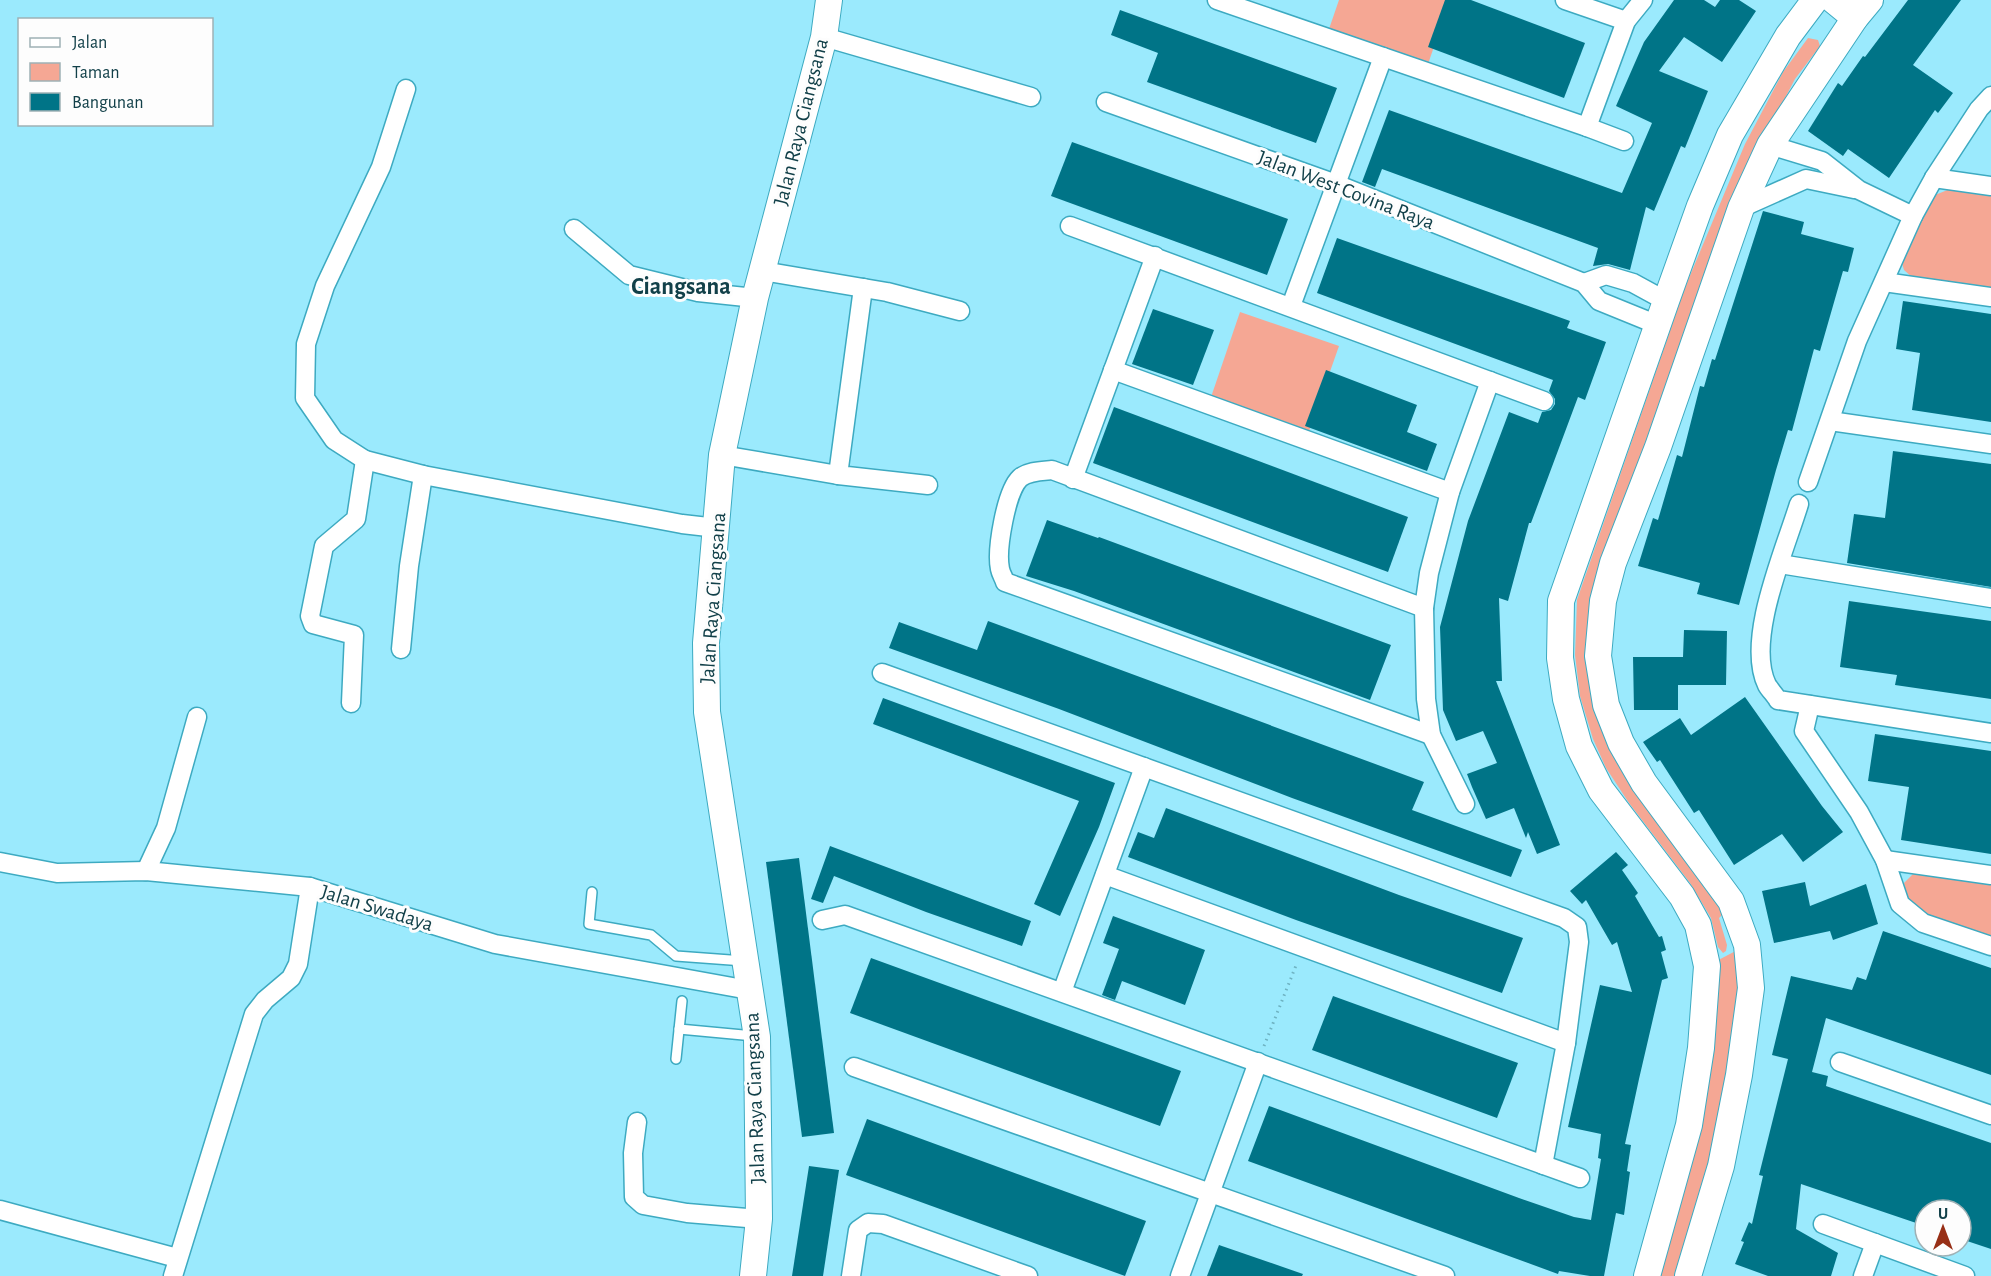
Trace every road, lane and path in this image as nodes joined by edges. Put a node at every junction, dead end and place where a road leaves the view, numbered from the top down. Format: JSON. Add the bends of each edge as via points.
{"nodes":[{"id":1,"x":829,"y":0,"type":"edge"},
{"id":2,"x":1216,"y":0,"type":"edge"},
{"id":3,"x":1566,"y":0,"type":"edge"},
{"id":4,"x":1643,"y":0,"type":"edge"},
{"id":5,"x":1815,"y":0,"type":"edge"},
{"id":6,"x":1833,"y":0,"type":"edge"},
{"id":7,"x":1862,"y":9,"type":"edge"},
{"id":8,"x":1626,"y":21,"type":"junction"},
{"id":9,"x":824,"y":37,"type":"junction"},
{"id":10,"x":1383,"y":57,"type":"junction"},
{"id":11,"x":405,"y":89,"type":"dead end"},
{"id":12,"x":1991,"y":96,"type":"edge"},
{"id":13,"x":1031,"y":98,"type":"dead end"},
{"id":14,"x":1106,"y":102,"type":"dead end"},
{"id":15,"x":1587,"y":127,"type":"junction"},
{"id":16,"x":1624,"y":141,"type":"dead end"},
{"id":17,"x":1770,"y":145,"type":"junction"},
{"id":18,"x":1934,"y":178,"type":"junction"},
{"id":19,"x":1336,"y":184,"type":"junction"},
{"id":20,"x":1991,"y":186,"type":"edge"},
{"id":21,"x":1859,"y":190,"type":"junction"},
{"id":22,"x":1741,"y":208,"type":"junction"},
{"id":23,"x":1912,"y":216,"type":"junction"},
{"id":24,"x":1070,"y":226,"type":"dead end"},
{"id":25,"x":574,"y":229,"type":"dead end"},
{"id":26,"x":1155,"y":256,"type":"junction"},
{"id":27,"x":763,"y":271,"type":"junction"},
{"id":28,"x":1884,"y":282,"type":"junction"},
{"id":29,"x":1584,"y":283,"type":"junction"},
{"id":30,"x":863,"y":288,"type":"junction"},
{"id":31,"x":1991,"y":297,"type":"edge"},
{"id":32,"x":755,"y":298,"type":"junction"},
{"id":33,"x":1291,"y":306,"type":"junction"},
{"id":34,"x":960,"y":311,"type":"dead end"},
{"id":35,"x":1662,"y":313,"type":"junction"},
{"id":36,"x":1113,"y":370,"type":"junction"},
{"id":37,"x":1490,"y":381,"type":"junction"},
{"id":38,"x":1544,"y":400,"type":"dead end"},
{"id":39,"x":1830,"y":421,"type":"junction"},
{"id":40,"x":1991,"y":444,"type":"edge"},
{"id":41,"x":722,"y":455,"type":"junction"},
{"id":42,"x":364,"y":460,"type":"junction"},
{"id":43,"x":423,"y":475,"type":"junction"},
{"id":44,"x":838,"y":475,"type":"junction"},
{"id":45,"x":1072,"y":479,"type":"junction"},
{"id":46,"x":1808,"y":482,"type":"dead end"},
{"id":47,"x":928,"y":485,"type":"dead end"},
{"id":48,"x":1450,"y":492,"type":"junction"},
{"id":49,"x":1799,"y":504,"type":"dead end"},
{"id":50,"x":717,"y":528,"type":"junction"},
{"id":51,"x":1780,"y":564,"type":"junction"},
{"id":52,"x":1991,"y":598,"type":"edge"},
{"id":53,"x":1424,"y":608,"type":"junction"},
{"id":54,"x":400,"y":649,"type":"dead end"},
{"id":55,"x":882,"y":673,"type":"dead end"},
{"id":56,"x":351,"y":703,"type":"dead end"},
{"id":57,"x":1810,"y":705,"type":"junction"},
{"id":58,"x":197,"y":717,"type":"dead end"},
{"id":59,"x":1991,"y":733,"type":"edge"},
{"id":60,"x":1431,"y":735,"type":"junction"},
{"id":61,"x":1144,"y":767,"type":"junction"},
{"id":62,"x":1466,"y":804,"type":"dead end"},
{"id":63,"x":1885,"y":860,"type":"junction"},
{"id":64,"x":0,"y":862,"type":"edge"},
{"id":65,"x":146,"y":871,"type":"junction"},
{"id":66,"x":1104,"y":875,"type":"junction"},
{"id":67,"x":1991,"y":875,"type":"edge"},
{"id":68,"x":310,"y":887,"type":"junction"},
{"id":69,"x":592,"y":892,"type":"dead end"},
{"id":70,"x":822,"y":920,"type":"dead end"},
{"id":71,"x":1747,"y":945,"type":"junction"},
{"id":72,"x":1991,"y":946,"type":"edge"},
{"id":73,"x":1303,"y":947,"type":"junction"},
{"id":74,"x":746,"y":961,"type":"junction"},
{"id":75,"x":1707,"y":966,"type":"junction"},
{"id":76,"x":749,"y":990,"type":"junction"},
{"id":77,"x":1062,"y":992,"type":"junction"},
{"id":78,"x":682,"y":1001,"type":"dead end"},
{"id":79,"x":679,"y":1029,"type":"junction"},
{"id":80,"x":757,"y":1037,"type":"junction"},
{"id":81,"x":1566,"y":1043,"type":"junction"},
{"id":82,"x":676,"y":1059,"type":"dead end"},
{"id":83,"x":1258,"y":1062,"type":"junction"},
{"id":84,"x":1840,"y":1062,"type":"dead end"},
{"id":85,"x":854,"y":1067,"type":"dead end"},
{"id":86,"x":1991,"y":1115,"type":"edge"},
{"id":87,"x":637,"y":1122,"type":"dead end"},
{"id":88,"x":1543,"y":1165,"type":"junction"},
{"id":89,"x":1580,"y":1178,"type":"dead end"},
{"id":90,"x":1211,"y":1194,"type":"junction"},
{"id":91,"x":0,"y":1210,"type":"edge"},
{"id":92,"x":759,"y":1219,"type":"junction"},
{"id":93,"x":1823,"y":1224,"type":"dead end"},
{"id":94,"x":1875,"y":1243,"type":"junction"},
{"id":95,"x":177,"y":1258,"type":"junction"},
{"id":96,"x":173,"y":1276,"type":"edge"},
{"id":97,"x":753,"y":1276,"type":"edge"},
{"id":98,"x":851,"y":1276,"type":"edge"},
{"id":99,"x":1028,"y":1276,"type":"edge"},
{"id":100,"x":1180,"y":1276,"type":"edge"},
{"id":101,"x":1445,"y":1276,"type":"edge"},
{"id":102,"x":1647,"y":1276,"type":"edge"},
{"id":103,"x":1688,"y":1276,"type":"edge"},
{"id":104,"x":1863,"y":1276,"type":"edge"},
{"id":105,"x":1965,"y":1276,"type":"edge"}],
"edges":[{"from":1,"to":9,"type":"street","name":"Jalan Raya Ciangsana"},
{"from":2,"to":10,"type":"street"},
{"from":3,"to":8,"type":"street"},
{"from":4,"to":8,"type":"street"},
{"from":5,"to":35,"type":"street","via":[[1788,36],[1730,135]]},
{"from":6,"to":7,"type":"street"},
{"from":7,"to":17,"type":"street"},
{"from":8,"to":15,"type":"street"},
{"from":9,"to":13,"type":"street"},
{"from":9,"to":27,"type":"street","name":"Jalan Raya Ciangsana"},
{"from":10,"to":15,"type":"street"},
{"from":10,"to":19,"type":"street"},
{"from":11,"to":42,"type":"street","via":[[381,167],[325,286],[306,344],[304,398],[334,440]]},
{"from":12,"to":18,"type":"street"},
{"from":14,"to":19,"type":"street","name":"Jalan West Covina Raya"},
{"from":15,"to":16,"type":"street"},
{"from":17,"to":21,"type":"street","via":[[1822,161]]},
{"from":17,"to":22,"type":"street"},
{"from":18,"to":20,"type":"street"},
{"from":18,"to":23,"type":"street"},
{"from":19,"to":29,"type":"street","name":"Jalan West Covina Raya"},
{"from":19,"to":33,"type":"street"},
{"from":21,"to":22,"type":"street","via":[[1806,179]]},
{"from":21,"to":23,"type":"street"},
{"from":22,"to":71,"type":"street","via":[[1613,563],[1603,602],[1598,656],[1606,705],[1620,743],[1644,783],[1731,901]]},
{"from":23,"to":28,"type":"street"},
{"from":24,"to":26,"type":"street"},
{"from":25,"to":32,"type":"street","via":[[629,275],[698,292]]},
{"from":26,"to":33,"type":"street"},
{"from":26,"to":36,"type":"street"},
{"from":27,"to":30,"type":"street"},
{"from":27,"to":32,"type":"street","name":"Jalan Raya Ciangsana"},
{"from":28,"to":31,"type":"street"},
{"from":28,"to":39,"type":"street","via":[[1857,341]]},
{"from":29,"to":35,"type":"street","name":"Jalan West Covina Raya","via":[[1599,301]]},
{"from":29,"to":35,"type":"street","via":[[1606,275],[1633,283]]},
{"from":30,"to":34,"type":"street"},
{"from":30,"to":44,"type":"street"},
{"from":32,"to":41,"type":"street","name":"Jalan Raya Ciangsana"},
{"from":33,"to":37,"type":"street"},
{"from":35,"to":75,"type":"street","via":[[1562,600],[1560,658],[1579,746],[1601,790],[1682,896],[1698,925]]},
{"from":36,"to":45,"type":"street"},
{"from":36,"to":48,"type":"street"},
{"from":37,"to":38,"type":"street"},
{"from":37,"to":48,"type":"street"},
{"from":39,"to":40,"type":"street"},
{"from":39,"to":46,"type":"street"},
{"from":41,"to":44,"type":"street"},
{"from":41,"to":50,"type":"street","name":"Jalan Raya Ciangsana"},
{"from":42,"to":43,"type":"street"},
{"from":42,"to":56,"type":"street","via":[[356,519],[324,546],[310,616],[313,624],[354,635]]},
{"from":43,"to":50,"type":"street"},
{"from":43,"to":54,"type":"street"},
{"from":44,"to":47,"type":"street"},
{"from":45,"to":53,"type":"street"},
{"from":45,"to":60,"type":"street","via":[[1052,470],[1031,472],[1020,478],[1003,519],[1000,570],[1005,582]]},
{"from":48,"to":53,"type":"street"},
{"from":49,"to":51,"type":"street"},
{"from":50,"to":74,"type":"street","name":"Jalan Raya Ciangsana","via":[[706,643],[707,712]]},
{"from":51,"to":52,"type":"street"},
{"from":51,"to":57,"type":"street","via":[[1762,626],[1761,661],[1767,684],[1778,700]]},
{"from":53,"to":60,"type":"street","via":[[1426,699]]},
{"from":55,"to":61,"type":"street"},
{"from":57,"to":59,"type":"street"},
{"from":57,"to":63,"type":"street","via":[[1804,731],[1859,812]]},
{"from":58,"to":65,"type":"street","via":[[166,828]]},
{"from":60,"to":62,"type":"street"},
{"from":61,"to":66,"type":"street"},
{"from":61,"to":81,"type":"street","via":[[1564,918],[1577,927],[1579,942]]},
{"from":63,"to":67,"type":"street"},
{"from":63,"to":72,"type":"street","via":[[1900,904],[1923,922]]},
{"from":64,"to":65,"type":"street","name":"Jalan Swadaya","via":[[57,873]]},
{"from":65,"to":68,"type":"street","name":"Jalan Swadaya"},
{"from":66,"to":73,"type":"street"},
{"from":66,"to":77,"type":"street"},
{"from":68,"to":76,"type":"street","name":"Jalan Swadaya","via":[[495,944]]},
{"from":68,"to":95,"type":"street","via":[[298,964],[291,978],[254,1014]]},
{"from":69,"to":74,"type":"lane","via":[[589,924],[651,935],[676,956]]},
{"from":70,"to":77,"type":"street","via":[[845,915]]},
{"from":71,"to":75,"type":"street"},
{"from":71,"to":103,"type":"street","via":[[1751,988],[1722,1166]]},
{"from":73,"to":81,"type":"street"},
{"from":73,"to":83,"type":"path"},
{"from":74,"to":76,"type":"street","name":"Jalan Raya Ciangsana"},
{"from":75,"to":102,"type":"street","via":[[1701,1048],[1689,1125]]},
{"from":76,"to":80,"type":"street","name":"Jalan Raya Ciangsana"},
{"from":77,"to":83,"type":"street"},
{"from":78,"to":79,"type":"lane"},
{"from":79,"to":80,"type":"lane"},
{"from":79,"to":82,"type":"lane"},
{"from":80,"to":92,"type":"street","name":"Jalan Raya Ciangsana"},
{"from":81,"to":88,"type":"street"},
{"from":83,"to":88,"type":"street"},
{"from":83,"to":90,"type":"street"},
{"from":84,"to":86,"type":"street"},
{"from":85,"to":90,"type":"street"},
{"from":87,"to":92,"type":"street","via":[[634,1197],[643,1205],[687,1214]]},
{"from":88,"to":89,"type":"street"},
{"from":90,"to":100,"type":"street"},
{"from":90,"to":101,"type":"street"},
{"from":91,"to":95,"type":"street"},
{"from":92,"to":97,"type":"street","name":"Jalan Raya Ciangsana"},
{"from":93,"to":94,"type":"street"},
{"from":94,"to":104,"type":"street"},
{"from":94,"to":105,"type":"street"},
{"from":95,"to":96,"type":"street"},
{"from":98,"to":99,"type":"street","via":[[858,1230],[868,1223],[883,1224]]}]}
